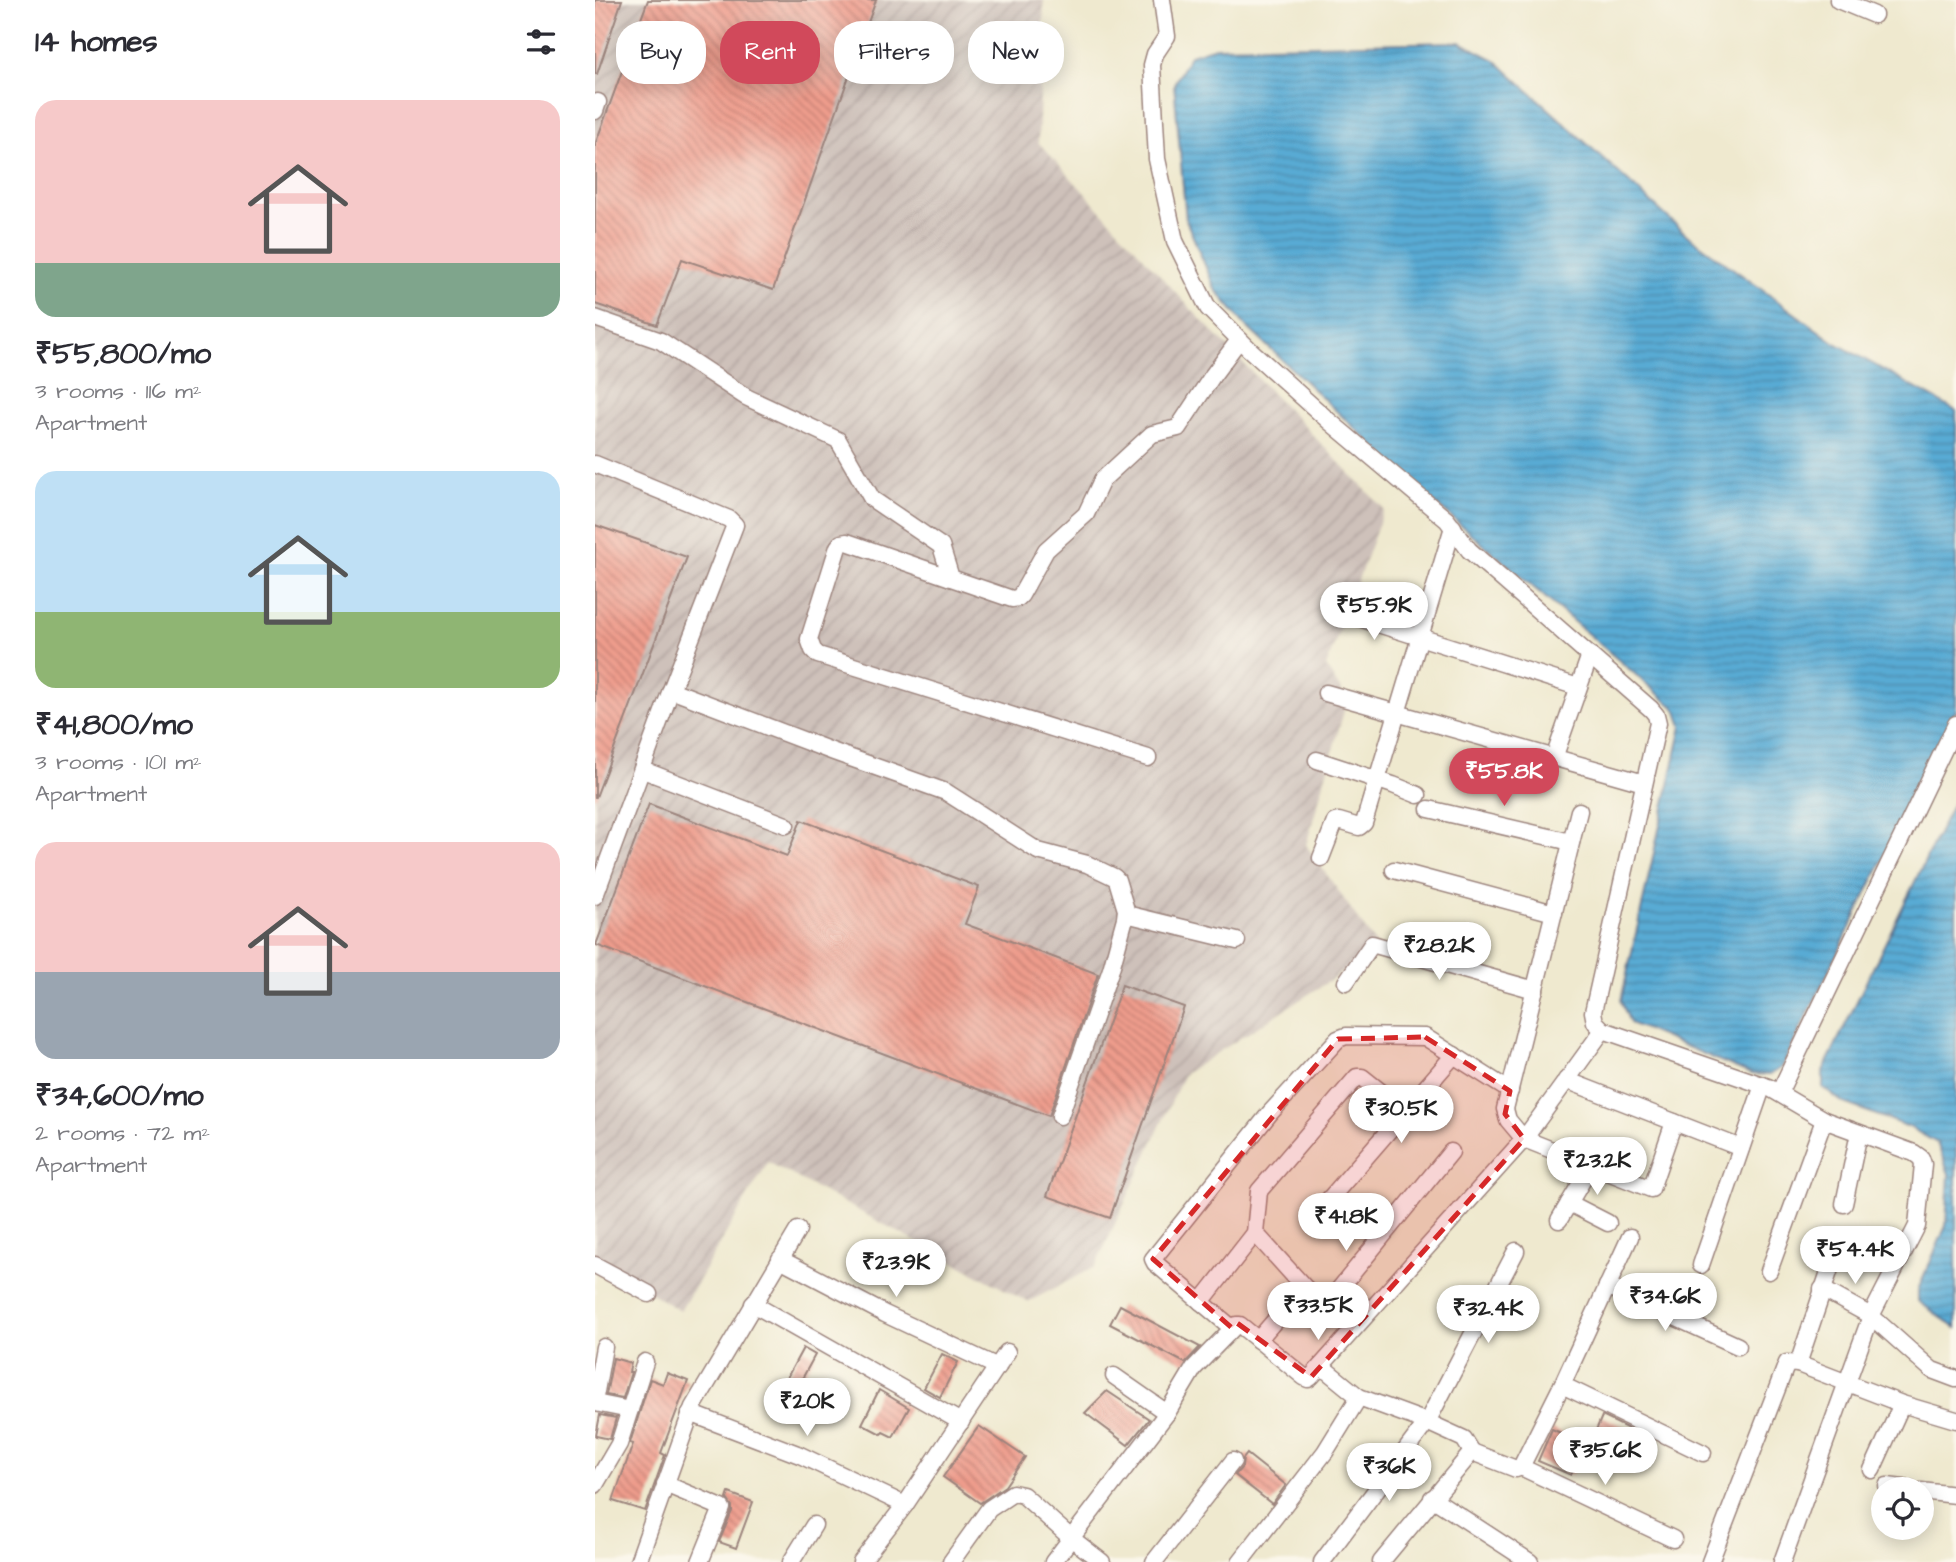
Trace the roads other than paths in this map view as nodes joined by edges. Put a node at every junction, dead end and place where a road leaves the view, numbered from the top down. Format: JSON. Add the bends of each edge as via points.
{"nodes":[{"id":1,"x":1162,"y":0,"type":"edge"},
{"id":2,"x":1838,"y":0,"type":"edge"},
{"id":3,"x":1874,"y":15,"type":"dead end"},
{"id":4,"x":595,"y":318,"type":"edge"},
{"id":5,"x":1239,"y":340,"type":"junction"},
{"id":6,"x":595,"y":464,"type":"edge"},
{"id":7,"x":1453,"y":527,"type":"junction"},
{"id":8,"x":951,"y":579,"type":"junction"},
{"id":9,"x":1340,"y":612,"type":"dead end"},
{"id":10,"x":1419,"y":638,"type":"junction"},
{"id":11,"x":1590,"y":655,"type":"junction"},
{"id":12,"x":1578,"y":687,"type":"junction"},
{"id":13,"x":671,"y":690,"type":"junction"},
{"id":14,"x":1326,"y":693,"type":"dead end"},
{"id":15,"x":1397,"y":713,"type":"junction"},
{"id":16,"x":1956,"y":724,"type":"edge"},
{"id":17,"x":1148,"y":758,"type":"dead end"},
{"id":18,"x":1554,"y":758,"type":"junction"},
{"id":19,"x":1317,"y":760,"type":"dead end"},
{"id":20,"x":643,"y":771,"type":"junction"},
{"id":21,"x":1377,"y":779,"type":"junction"},
{"id":22,"x":1644,"y":783,"type":"junction"},
{"id":23,"x":1418,"y":795,"type":"dead end"},
{"id":24,"x":1429,"y":810,"type":"dead end"},
{"id":25,"x":1579,"y":811,"type":"dead end"},
{"id":26,"x":786,"y":825,"type":"dead end"},
{"id":27,"x":1571,"y":842,"type":"junction"},
{"id":28,"x":1321,"y":858,"type":"dead end"},
{"id":29,"x":1394,"y":870,"type":"dead end"},
{"id":30,"x":595,"y":896,"type":"edge"},
{"id":31,"x":1554,"y":913,"type":"junction"},
{"id":32,"x":1126,"y":914,"type":"junction"},
{"id":33,"x":1237,"y":941,"type":"dead end"},
{"id":34,"x":1346,"y":982,"type":"dead end"},
{"id":35,"x":1535,"y":989,"type":"junction"},
{"id":36,"x":1603,"y":1030,"type":"junction"},
{"id":37,"x":1454,"y":1055,"type":"junction"},
{"id":38,"x":1566,"y":1080,"type":"junction"},
{"id":39,"x":1763,"y":1085,"type":"junction"},
{"id":40,"x":1510,"y":1091,"type":"junction"},
{"id":41,"x":1779,"y":1093,"type":"junction"},
{"id":42,"x":1406,"y":1111,"type":"junction"},
{"id":43,"x":1060,"y":1116,"type":"dead end"},
{"id":44,"x":1824,"y":1120,"type":"junction"},
{"id":45,"x":1674,"y":1122,"type":"junction"},
{"id":46,"x":1859,"y":1133,"type":"junction"},
{"id":47,"x":1524,"y":1139,"type":"junction"},
{"id":48,"x":1741,"y":1148,"type":"junction"},
{"id":49,"x":1451,"y":1152,"type":"dead end"},
{"id":50,"x":1591,"y":1166,"type":"junction"},
{"id":51,"x":1569,"y":1203,"type":"junction"},
{"id":52,"x":1844,"y":1204,"type":"dead end"},
{"id":53,"x":1319,"y":1210,"type":"dead end"},
{"id":54,"x":1559,"y":1220,"type":"dead end"},
{"id":55,"x":1608,"y":1223,"type":"dead end"},
{"id":56,"x":798,"y":1230,"type":"dead end"},
{"id":57,"x":1255,"y":1233,"type":"junction"},
{"id":58,"x":1630,"y":1237,"type":"dead end"},
{"id":59,"x":1516,"y":1251,"type":"dead end"},
{"id":60,"x":1833,"y":1257,"type":"dead end"},
{"id":61,"x":780,"y":1259,"type":"junction"},
{"id":62,"x":595,"y":1265,"type":"edge"},
{"id":63,"x":1701,"y":1265,"type":"dead end"},
{"id":64,"x":1769,"y":1271,"type":"dead end"},
{"id":65,"x":1607,"y":1286,"type":"junction"},
{"id":66,"x":1305,"y":1288,"type":"junction"},
{"id":67,"x":1822,"y":1289,"type":"junction"},
{"id":68,"x":649,"y":1294,"type":"dead end"},
{"id":69,"x":1201,"y":1302,"type":"junction"},
{"id":70,"x":753,"y":1304,"type":"junction"},
{"id":71,"x":1871,"y":1316,"type":"junction"},
{"id":72,"x":1232,"y":1328,"type":"junction"},
{"id":73,"x":1258,"y":1340,"type":"junction"},
{"id":74,"x":1738,"y":1346,"type":"dead end"},
{"id":75,"x":604,"y":1347,"type":"dead end"},
{"id":76,"x":1007,"y":1352,"type":"dead end"},
{"id":77,"x":645,"y":1362,"type":"dead end"},
{"id":78,"x":1798,"y":1363,"type":"junction"},
{"id":79,"x":1321,"y":1366,"type":"junction"},
{"id":80,"x":997,"y":1367,"type":"junction"},
{"id":81,"x":1114,"y":1376,"type":"dead end"},
{"id":82,"x":1956,"y":1379,"type":"edge"},
{"id":83,"x":1846,"y":1383,"type":"junction"},
{"id":84,"x":1562,"y":1385,"type":"junction"},
{"id":85,"x":595,"y":1397,"type":"edge"},
{"id":86,"x":1359,"y":1397,"type":"junction"},
{"id":87,"x":595,"y":1404,"type":"edge"},
{"id":88,"x":1902,"y":1404,"type":"junction"},
{"id":89,"x":630,"y":1410,"type":"junction"},
{"id":90,"x":690,"y":1413,"type":"junction"},
{"id":91,"x":1167,"y":1413,"type":"junction"},
{"id":92,"x":1956,"y":1420,"type":"edge"},
{"id":93,"x":961,"y":1422,"type":"junction"},
{"id":94,"x":1427,"y":1422,"type":"junction"},
{"id":95,"x":1472,"y":1452,"type":"junction"},
{"id":96,"x":1703,"y":1453,"type":"dead end"},
{"id":97,"x":1233,"y":1461,"type":"dead end"},
{"id":98,"x":1521,"y":1467,"type":"junction"},
{"id":99,"x":1872,"y":1470,"type":"dead end"},
{"id":100,"x":665,"y":1484,"type":"junction"},
{"id":101,"x":595,"y":1485,"type":"edge"},
{"id":102,"x":1934,"y":1492,"type":"edge"},
{"id":103,"x":1956,"y":1495,"type":"edge"},
{"id":104,"x":1432,"y":1498,"type":"junction"},
{"id":105,"x":905,"y":1506,"type":"junction"},
{"id":106,"x":814,"y":1525,"type":"dead end"},
{"id":107,"x":1071,"y":1538,"type":"junction"},
{"id":108,"x":1673,"y":1539,"type":"dead end"},
{"id":109,"x":1712,"y":1561,"type":"edge"},
{"id":110,"x":638,"y":1562,"type":"edge"},
{"id":111,"x":700,"y":1562,"type":"edge"},
{"id":112,"x":791,"y":1562,"type":"edge"},
{"id":113,"x":861,"y":1562,"type":"edge"},
{"id":114,"x":951,"y":1562,"type":"edge"},
{"id":115,"x":1053,"y":1562,"type":"edge"},
{"id":116,"x":1102,"y":1562,"type":"edge"},
{"id":117,"x":1154,"y":1562,"type":"edge"},
{"id":118,"x":1240,"y":1562,"type":"edge"},
{"id":119,"x":1322,"y":1562,"type":"edge"},
{"id":120,"x":1381,"y":1562,"type":"edge"},
{"id":121,"x":1530,"y":1562,"type":"edge"},
{"id":122,"x":1782,"y":1562,"type":"edge"}],
"edges":[{"from":1,"to":5,"type":"street","via":[[1167,36],[1152,65],[1157,159],[1175,241],[1208,308]]},
{"from":2,"to":3,"type":"street"},
{"from":4,"to":8,"type":"street","via":[[661,341],[746,397],[838,440],[872,499],[941,546]]},
{"from":5,"to":7,"type":"street"},
{"from":5,"to":8,"type":"street","via":[[1178,428],[1151,433],[1102,480],[1086,514],[1045,550],[1018,598]]},
{"from":6,"to":13,"type":"street","via":[[735,525]]},
{"from":7,"to":10,"type":"street"},
{"from":7,"to":11,"type":"street","via":[[1469,550]]},
{"from":8,"to":17,"type":"street","via":[[841,543],[809,639],[811,646],[818,655]]},
{"from":9,"to":10,"type":"street"},
{"from":10,"to":12,"type":"street"},
{"from":10,"to":15,"type":"street"},
{"from":11,"to":12,"type":"street"},
{"from":11,"to":22,"type":"street","via":[[1656,715]]},
{"from":12,"to":18,"type":"street"},
{"from":13,"to":20,"type":"street"},
{"from":13,"to":32,"type":"street","via":[[946,792],[1038,851],[1087,864],[1114,877]]},
{"from":14,"to":15,"type":"street"},
{"from":15,"to":18,"type":"street"},
{"from":15,"to":21,"type":"street"},
{"from":16,"to":41,"type":"street"},
{"from":18,"to":22,"type":"street"},
{"from":19,"to":21,"type":"street"},
{"from":20,"to":26,"type":"street"},
{"from":20,"to":30,"type":"street"},
{"from":21,"to":23,"type":"street"},
{"from":21,"to":28,"type":"street","via":[[1362,826],[1335,822]]},
{"from":22,"to":36,"type":"street","via":[[1593,1012]]},
{"from":24,"to":27,"type":"street"},
{"from":25,"to":27,"type":"street"},
{"from":27,"to":31,"type":"street"},
{"from":29,"to":31,"type":"street"},
{"from":31,"to":35,"type":"street"},
{"from":32,"to":33,"type":"street"},
{"from":32,"to":43,"type":"street"},
{"from":34,"to":35,"type":"street","via":[[1372,944]]},
{"from":35,"to":40,"type":"street"},
{"from":36,"to":38,"type":"street"},
{"from":36,"to":39,"type":"street"},
{"from":37,"to":40,"type":"street"},
{"from":37,"to":42,"type":"street"},
{"from":37,"to":69,"type":"street","via":[[1420,1036],[1338,1039],[1270,1113],[1154,1256],[1155,1263]]},
{"from":38,"to":45,"type":"street"},
{"from":38,"to":47,"type":"street"},
{"from":39,"to":41,"type":"street"},
{"from":39,"to":48,"type":"street"},
{"from":40,"to":47,"type":"street","via":[[1505,1114]]},
{"from":41,"to":44,"type":"street"},
{"from":42,"to":53,"type":"street"},
{"from":42,"to":57,"type":"street","via":[[1357,1077],[1259,1191]]},
{"from":44,"to":46,"type":"street"},
{"from":44,"to":64,"type":"street"},
{"from":45,"to":48,"type":"street"},
{"from":45,"to":50,"type":"street","via":[[1651,1189]]},
{"from":46,"to":52,"type":"street"},
{"from":46,"to":71,"type":"street","via":[[1915,1153],[1923,1164],[1917,1226]]},
{"from":47,"to":50,"type":"street"},
{"from":47,"to":79,"type":"street"},
{"from":48,"to":63,"type":"street"},
{"from":49,"to":66,"type":"street","via":[[1332,1298],[1313,1296]]},
{"from":50,"to":51,"type":"street"},
{"from":51,"to":54,"type":"street"},
{"from":51,"to":55,"type":"street"},
{"from":56,"to":61,"type":"street"},
{"from":57,"to":66,"type":"street"},
{"from":57,"to":69,"type":"street"},
{"from":58,"to":65,"type":"street"},
{"from":59,"to":94,"type":"street"},
{"from":60,"to":67,"type":"street"},
{"from":61,"to":70,"type":"street"},
{"from":61,"to":80,"type":"street"},
{"from":62,"to":68,"type":"street"},
{"from":65,"to":74,"type":"street"},
{"from":65,"to":84,"type":"street"},
{"from":66,"to":73,"type":"street"},
{"from":67,"to":71,"type":"street"},
{"from":67,"to":78,"type":"street"},
{"from":69,"to":72,"type":"street"},
{"from":70,"to":90,"type":"street"},
{"from":70,"to":93,"type":"street"},
{"from":71,"to":82,"type":"street","via":[[1932,1370]]},
{"from":71,"to":83,"type":"street"},
{"from":72,"to":73,"type":"street","via":[[1240,1325]]},
{"from":72,"to":91,"type":"street","via":[[1194,1368]]},
{"from":73,"to":79,"type":"street","via":[[1308,1379]]},
{"from":75,"to":85,"type":"street"},
{"from":76,"to":80,"type":"street"},
{"from":77,"to":89,"type":"street"},
{"from":78,"to":83,"type":"street"},
{"from":78,"to":109,"type":"street","via":[[1784,1366]]},
{"from":79,"to":86,"type":"street"},
{"from":80,"to":93,"type":"street"},
{"from":81,"to":91,"type":"street"},
{"from":83,"to":88,"type":"street"},
{"from":83,"to":122,"type":"street"},
{"from":84,"to":96,"type":"street"},
{"from":84,"to":98,"type":"street"},
{"from":86,"to":94,"type":"street"},
{"from":86,"to":118,"type":"street","via":[[1325,1452]]},
{"from":87,"to":89,"type":"street"},
{"from":88,"to":92,"type":"street"},
{"from":88,"to":99,"type":"street"},
{"from":89,"to":101,"type":"street","via":[[619,1444]]},
{"from":90,"to":100,"type":"street"},
{"from":90,"to":105,"type":"street","via":[[800,1455]]},
{"from":91,"to":107,"type":"street"},
{"from":93,"to":105,"type":"street"},
{"from":94,"to":95,"type":"street","via":[[1464,1439]]},
{"from":94,"to":119,"type":"street"},
{"from":95,"to":98,"type":"street"},
{"from":95,"to":104,"type":"street"},
{"from":97,"to":117,"type":"street"},
{"from":98,"to":108,"type":"street"},
{"from":100,"to":110,"type":"street"},
{"from":100,"to":111,"type":"street","via":[[722,1508]]},
{"from":102,"to":103,"type":"street"},
{"from":104,"to":120,"type":"street"},
{"from":104,"to":121,"type":"street"},
{"from":105,"to":113,"type":"street"},
{"from":106,"to":112,"type":"street"},
{"from":107,"to":114,"type":"street","via":[[1023,1495],[1013,1493],[989,1509]]},
{"from":107,"to":115,"type":"street"},
{"from":107,"to":116,"type":"street"}]}
